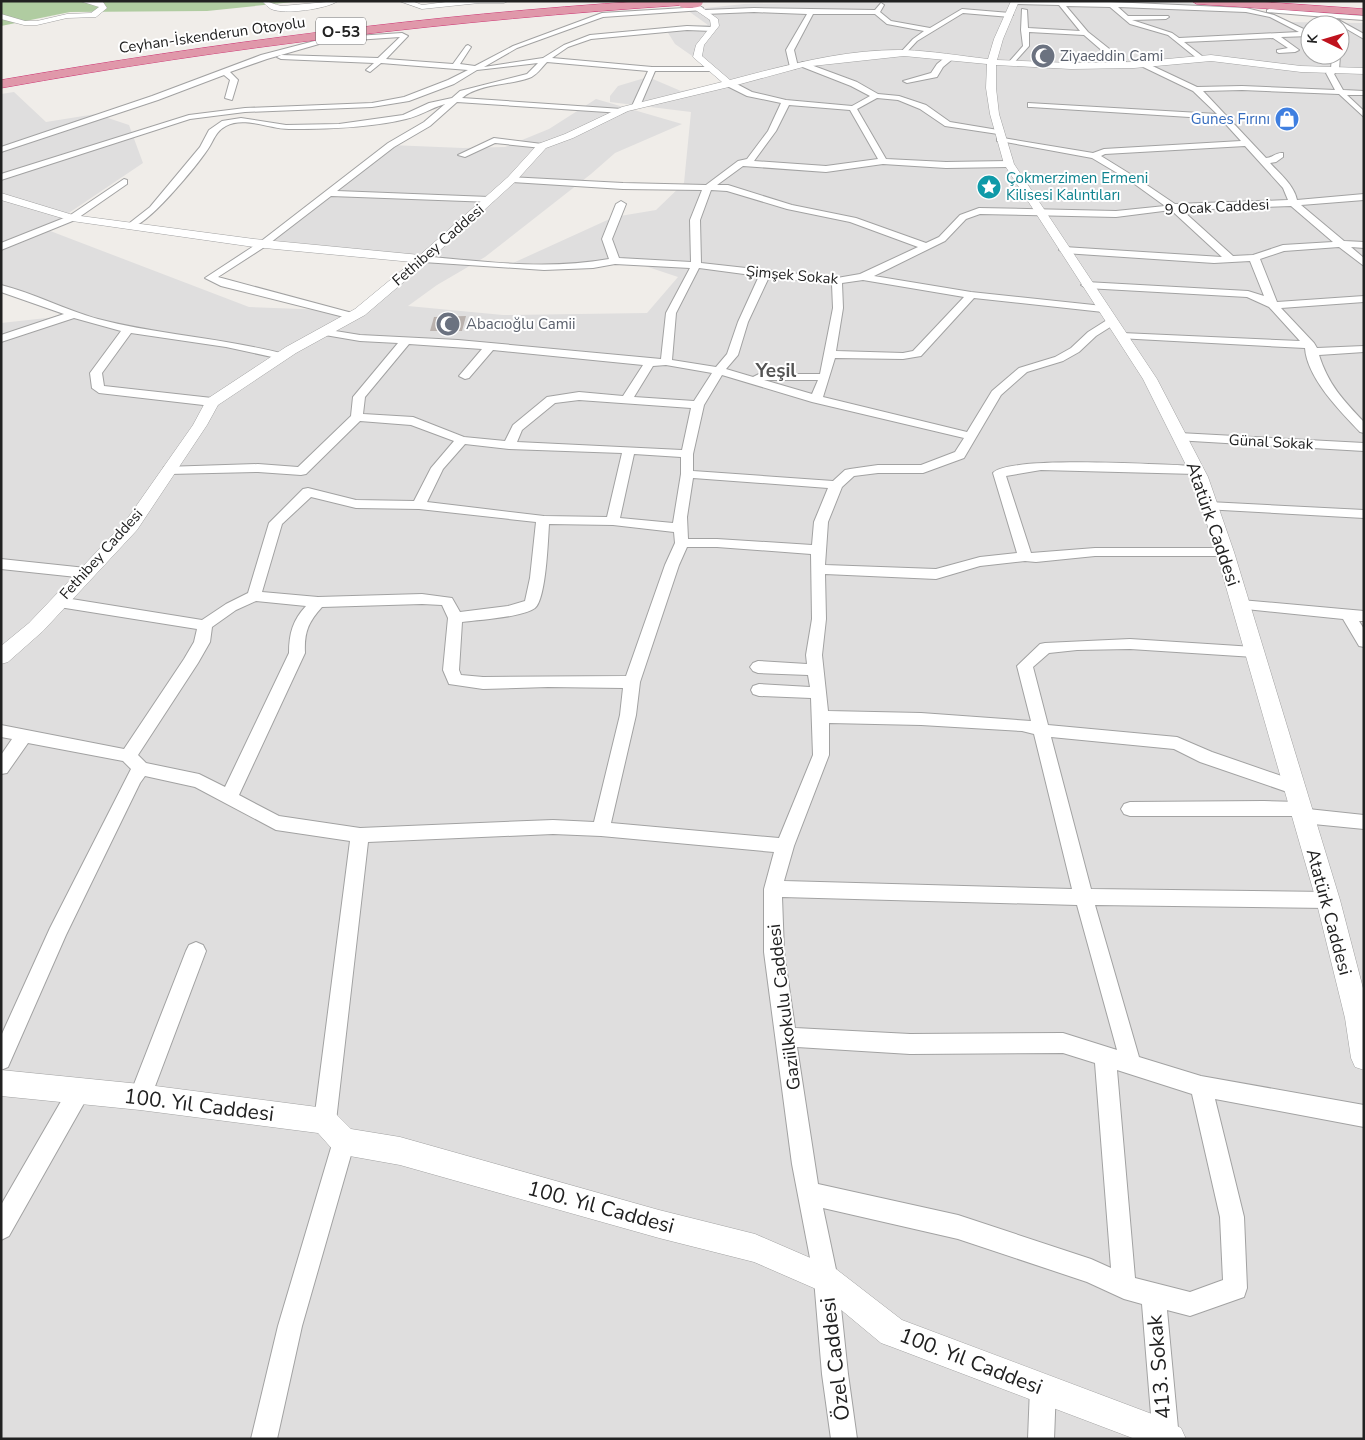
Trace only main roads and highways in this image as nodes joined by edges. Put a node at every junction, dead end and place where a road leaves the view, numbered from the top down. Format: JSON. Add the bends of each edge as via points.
{"nodes":[{"id":1,"x":596,"y":1,"type":"edge"},
{"id":2,"x":1197,"y":1,"type":"edge"},
{"id":3,"x":1290,"y":1,"type":"edge"},
{"id":4,"x":684,"y":2,"type":"edge"},
{"id":5,"x":699,"y":6,"type":"edge"},
{"id":6,"x":1364,"y":6,"type":"edge"},
{"id":7,"x":1364,"y":12,"type":"edge"},
{"id":8,"x":1,"y":75,"type":"edge"},
{"id":9,"x":1,"y":84,"type":"edge"}],
"edges":[{"from":1,"to":8,"type":"highway","name":"Ceyhan-İskenderun Otoyolu","number":"O-53","via":[[442,14],[251,36]]},
{"from":2,"to":7,"type":"highway"},
{"from":3,"to":6,"type":"highway"},
{"from":4,"to":5,"type":"highway","name":"Ceyhan-İskenderun Otoyolu","number":"O-53","bridge":true},
{"from":4,"to":9,"type":"highway","name":"Ceyhan-İskenderun Otoyolu","number":"O-53","via":[[548,10],[390,26],[189,53]]}]}
